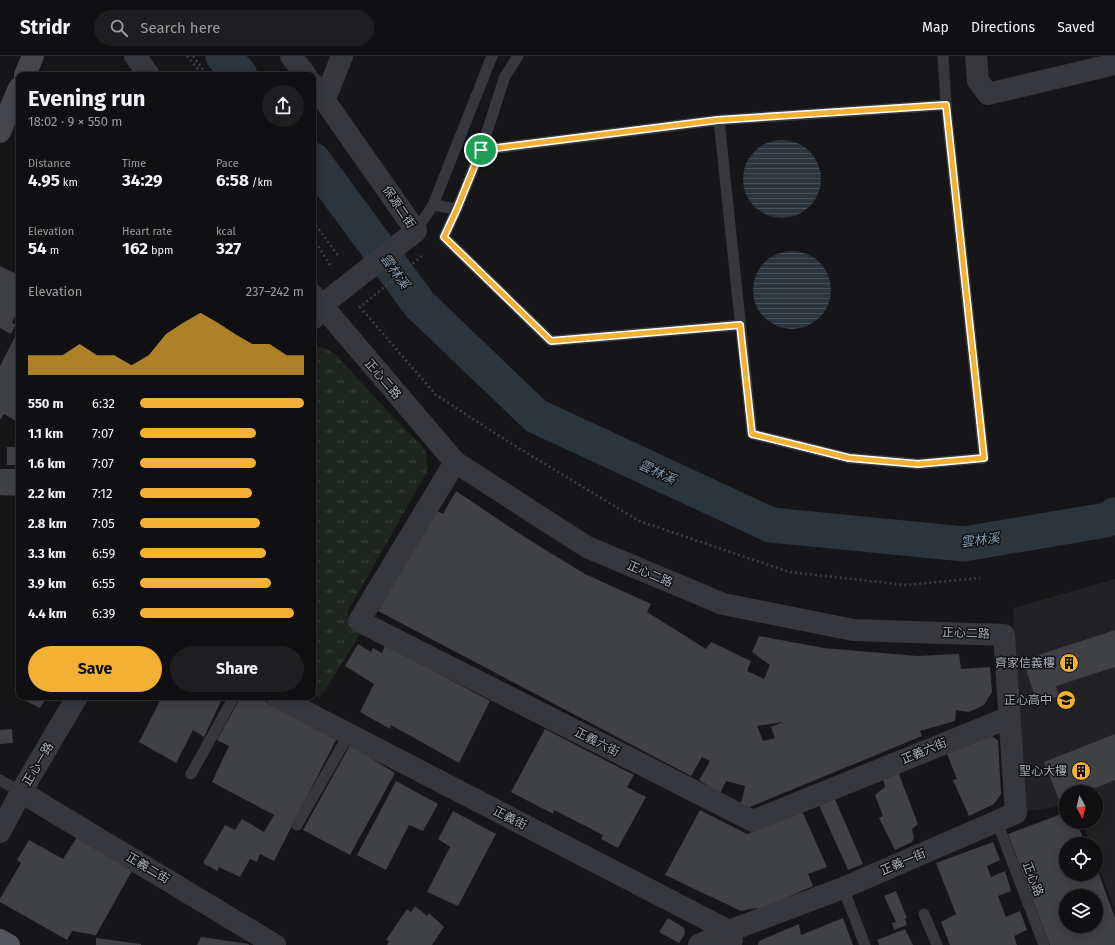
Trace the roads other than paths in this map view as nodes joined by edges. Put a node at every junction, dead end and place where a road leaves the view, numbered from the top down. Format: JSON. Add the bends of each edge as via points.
{"nodes":[{"id":1,"x":33,"y":56,"type":"edge"},
{"id":2,"x":135,"y":56,"type":"edge"},
{"id":3,"x":291,"y":56,"type":"edge"},
{"id":4,"x":342,"y":56,"type":"edge"},
{"id":5,"x":492,"y":56,"type":"edge"},
{"id":6,"x":518,"y":56,"type":"edge"},
{"id":7,"x":943,"y":56,"type":"edge"},
{"id":8,"x":976,"y":56,"type":"edge"},
{"id":9,"x":1115,"y":64,"type":"edge"},
{"id":10,"x":26,"y":72,"type":"edge"},
{"id":11,"x":147,"y":72,"type":"edge"},
{"id":12,"x":304,"y":72,"type":"edge"},
{"id":13,"x":319,"y":92,"type":"edge"},
{"id":14,"x":16,"y":95,"type":"edge"},
{"id":15,"x":946,"y":105,"type":"junction"},
{"id":16,"x":718,"y":120,"type":"junction"},
{"id":17,"x":0,"y":132,"type":"edge"},
{"id":18,"x":481,"y":150,"type":"junction"},
{"id":19,"x":433,"y":205,"type":"junction"},
{"id":20,"x":457,"y":209,"type":"junction"},
{"id":21,"x":411,"y":235,"type":"junction"},
{"id":22,"x":319,"y":306,"type":"edge"},
{"id":23,"x":740,"y":325,"type":"junction"},
{"id":24,"x":455,"y":462,"type":"junction"},
{"id":25,"x":75,"y":700,"type":"edge"},
{"id":26,"x":232,"y":700,"type":"edge"},
{"id":27,"x":283,"y":700,"type":"edge"},
{"id":28,"x":1010,"y":717,"type":"junction"},
{"id":29,"x":349,"y":734,"type":"junction"},
{"id":30,"x":191,"y":774,"type":"dead end"},
{"id":31,"x":0,"y":780,"type":"edge"},
{"id":32,"x":21,"y":792,"type":"junction"},
{"id":33,"x":997,"y":822,"type":"junction"},
{"id":34,"x":297,"y":825,"type":"dead end"},
{"id":35,"x":0,"y":832,"type":"edge"},
{"id":36,"x":843,"y":888,"type":"junction"},
{"id":37,"x":924,"y":914,"type":"dead end"},
{"id":38,"x":731,"y":938,"type":"edge"},
{"id":39,"x":0,"y":940,"type":"edge"},
{"id":40,"x":9,"y":945,"type":"edge"},
{"id":41,"x":275,"y":945,"type":"edge"},
{"id":42,"x":699,"y":945,"type":"edge"},
{"id":43,"x":865,"y":945,"type":"edge"},
{"id":44,"x":937,"y":945,"type":"edge"},
{"id":45,"x":1044,"y":945,"type":"edge"}],
"edges":[{"from":1,"to":10,"type":"main road"},
{"from":2,"to":11,"type":"street"},
{"from":3,"to":12,"type":"street"},
{"from":4,"to":13,"type":"street"},
{"from":5,"to":19,"type":"lane"},
{"from":6,"to":18,"type":"lane","via":[[505,76]]},
{"from":7,"to":15,"type":"lane"},
{"from":8,"to":9,"type":"street","via":[[978,81],[988,94]]},
{"from":13,"to":21,"type":"street","name":"保源二街"},
{"from":14,"to":17,"type":"main road"},
{"from":15,"to":16,"type":"lane"},
{"from":15,"to":23,"type":"lane","via":[[984,458],[918,464],[849,458],[752,434]]},
{"from":16,"to":18,"type":"lane"},
{"from":16,"to":23,"type":"lane"},
{"from":18,"to":20,"type":"lane"},
{"from":19,"to":20,"type":"lane"},
{"from":19,"to":21,"type":"lane"},
{"from":20,"to":23,"type":"lane","via":[[444,237],[551,341]]},
{"from":21,"to":22,"type":"street","name":"保源二街"},
{"from":22,"to":24,"type":"street","name":"正心二路"},
{"from":24,"to":28,"type":"street","name":"正心二路","via":[[587,547],[723,604],[853,630],[1004,635]]},
{"from":24,"to":28,"type":"street","name":"正義六街","via":[[359,621],[753,821]]},
{"from":25,"to":32,"type":"street","name":"正心一路"},
{"from":26,"to":30,"type":"lane"},
{"from":27,"to":29,"type":"street","name":"正義街"},
{"from":28,"to":33,"type":"street","name":"正義一街","via":[[1016,813]]},
{"from":29,"to":34,"type":"lane"},
{"from":29,"to":38,"type":"street","name":"正義街"},
{"from":31,"to":32,"type":"lane"},
{"from":32,"to":35,"type":"street","name":"正心一路"},
{"from":32,"to":41,"type":"street","name":"正義二街"},
{"from":33,"to":36,"type":"street","name":"正義一街"},
{"from":33,"to":45,"type":"lane","name":"正心路"},
{"from":36,"to":38,"type":"street","name":"正義一街"},
{"from":36,"to":43,"type":"lane"},
{"from":37,"to":44,"type":"lane"},
{"from":38,"to":42,"type":"street","name":"正義一街"},
{"from":39,"to":40,"type":"main road"}]}
